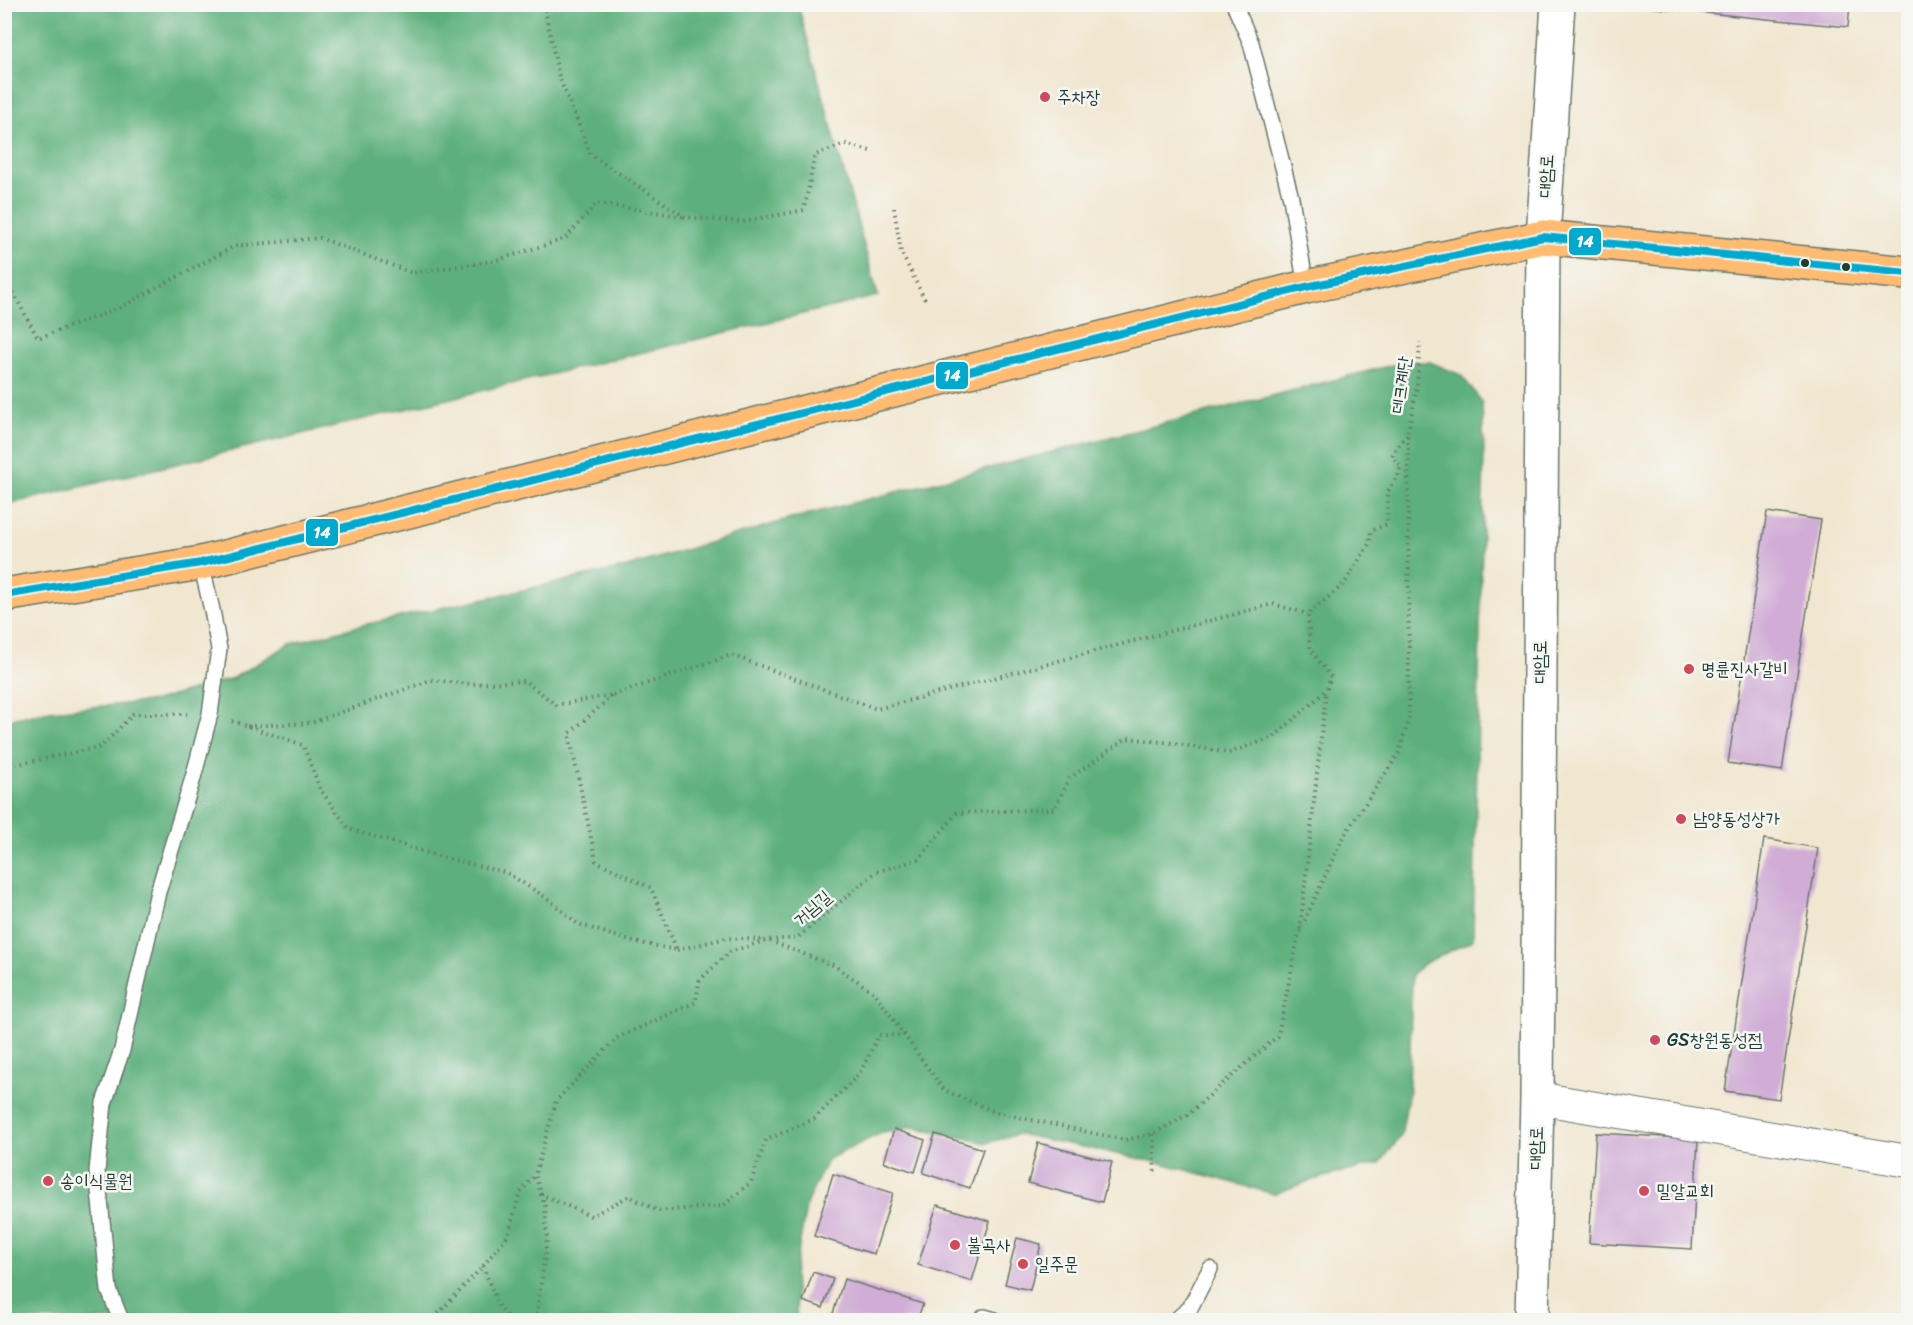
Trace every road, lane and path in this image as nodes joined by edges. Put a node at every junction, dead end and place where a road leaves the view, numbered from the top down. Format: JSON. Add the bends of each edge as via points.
{"nodes":[{"id":1,"x":544,"y":4,"type":"edge"},
{"id":2,"x":1234,"y":4,"type":"edge"},
{"id":3,"x":1554,"y":6,"type":"edge"},
{"id":4,"x":870,"y":151,"type":"dead end"},
{"id":5,"x":894,"y":208,"type":"dead end"},
{"id":6,"x":685,"y":217,"type":"junction"},
{"id":7,"x":1543,"y":237,"type":"junction"},
{"id":8,"x":4,"y":252,"type":"edge"},
{"id":9,"x":1908,"y":273,"type":"edge"},
{"id":10,"x":1306,"y":287,"type":"junction"},
{"id":11,"x":925,"y":300,"type":"dead end"},
{"id":12,"x":1420,"y":342,"type":"dead end"},
{"id":13,"x":1407,"y":432,"type":"junction"},
{"id":14,"x":201,"y":563,"type":"junction"},
{"id":15,"x":4,"y":595,"type":"edge"},
{"id":16,"x":1308,"y":614,"type":"junction"},
{"id":17,"x":1326,"y":691,"type":"junction"},
{"id":18,"x":613,"y":695,"type":"junction"},
{"id":19,"x":210,"y":714,"type":"junction"},
{"id":20,"x":247,"y":726,"type":"junction"},
{"id":21,"x":4,"y":767,"type":"edge"},
{"id":22,"x":1299,"y":933,"type":"junction"},
{"id":23,"x":768,"y":940,"type":"junction"},
{"id":24,"x":677,"y":950,"type":"junction"},
{"id":25,"x":904,"y":1035,"type":"junction"},
{"id":26,"x":1537,"y":1098,"type":"junction"},
{"id":27,"x":1153,"y":1134,"type":"junction"},
{"id":28,"x":1908,"y":1161,"type":"edge"},
{"id":29,"x":535,"y":1175,"type":"junction"},
{"id":30,"x":1155,"y":1176,"type":"dead end"},
{"id":31,"x":540,"y":1194,"type":"junction"},
{"id":32,"x":483,"y":1266,"type":"junction"},
{"id":33,"x":1210,"y":1269,"type":"dead end"},
{"id":34,"x":121,"y":1320,"type":"edge"},
{"id":35,"x":428,"y":1320,"type":"edge"},
{"id":36,"x":510,"y":1320,"type":"edge"},
{"id":37,"x":536,"y":1320,"type":"edge"},
{"id":38,"x":1176,"y":1320,"type":"edge"},
{"id":39,"x":1532,"y":1320,"type":"edge"}],
"edges":[{"from":1,"to":6,"type":"path","via":[[559,77],[591,155]]},
{"from":2,"to":10,"type":"lane","via":[[1251,43],[1291,198]]},
{"from":3,"to":7,"type":"street","name":"대암로"},
{"from":4,"to":6,"type":"path","via":[[845,144],[815,155],[804,210],[742,222]]},
{"from":5,"to":11,"type":"path","via":[[901,252]]},
{"from":6,"to":8,"type":"path","via":[[597,203],[565,239],[494,261],[412,273],[320,237],[235,246],[117,309],[38,338],[9,285]]},
{"from":7,"to":9,"type":"main road"},
{"from":7,"to":10,"type":"main road"},
{"from":7,"to":26,"type":"street","name":"대암로"},
{"from":10,"to":14,"type":"main road"},
{"from":12,"to":13,"type":"path","name":"데크계단","via":[[1417,387]]},
{"from":13,"to":16,"type":"path","via":[[1392,456],[1401,466],[1388,491],[1387,524],[1371,531],[1369,544],[1344,584]]},
{"from":13,"to":22,"type":"path","via":[[1409,719],[1399,753],[1343,837]]},
{"from":14,"to":15,"type":"main road"},
{"from":14,"to":19,"type":"lane","via":[[219,650]]},
{"from":16,"to":17,"type":"path","via":[[1310,649],[1330,676]]},
{"from":16,"to":18,"type":"path","via":[[1273,604],[877,709],[731,656]]},
{"from":17,"to":22,"type":"path"},
{"from":17,"to":23,"type":"path","name":"거님길","via":[[1274,737],[1229,753],[1127,738],[1070,778],[1054,809],[957,813],[919,859],[876,872],[797,938]]},
{"from":18,"to":20,"type":"path","via":[[556,705],[525,681],[471,684],[431,680],[311,723]]},
{"from":18,"to":24,"type":"path","via":[[569,734],[596,861],[651,888]]},
{"from":19,"to":20,"type":"path"},
{"from":19,"to":21,"type":"path","via":[[133,714],[101,747]]},
{"from":19,"to":34,"type":"lane","via":[[159,892],[122,1050],[104,1103],[97,1171],[109,1290]]},
{"from":20,"to":24,"type":"path","via":[[303,745],[320,789],[349,829],[507,873],[547,898],[578,924],[634,942]]},
{"from":22,"to":27,"type":"path","via":[[1278,1036],[1187,1115]]},
{"from":23,"to":24,"type":"path","via":[[726,939]]},
{"from":23,"to":25,"type":"path","via":[[835,966],[875,993]]},
{"from":23,"to":29,"type":"path","name":"거님길","via":[[729,951],[699,981],[696,1002],[617,1038],[556,1101]]},
{"from":25,"to":27,"type":"path","via":[[944,1090],[995,1112],[1125,1140]]},
{"from":25,"to":31,"type":"path","via":[[879,1035],[860,1073],[814,1119],[766,1140],[751,1182],[723,1206],[658,1211],[629,1196],[591,1216]]},
{"from":26,"to":28,"type":"street"},
{"from":26,"to":39,"type":"street","name":"대암로"},
{"from":27,"to":30,"type":"path"},
{"from":29,"to":31,"type":"path"},
{"from":29,"to":32,"type":"path","via":[[520,1193],[508,1235]]},
{"from":31,"to":37,"type":"path","via":[[545,1206],[547,1239]]},
{"from":32,"to":35,"type":"path"},
{"from":32,"to":36,"type":"path","via":[[499,1308]]},
{"from":33,"to":38,"type":"lane","via":[[1190,1308]]}]}
